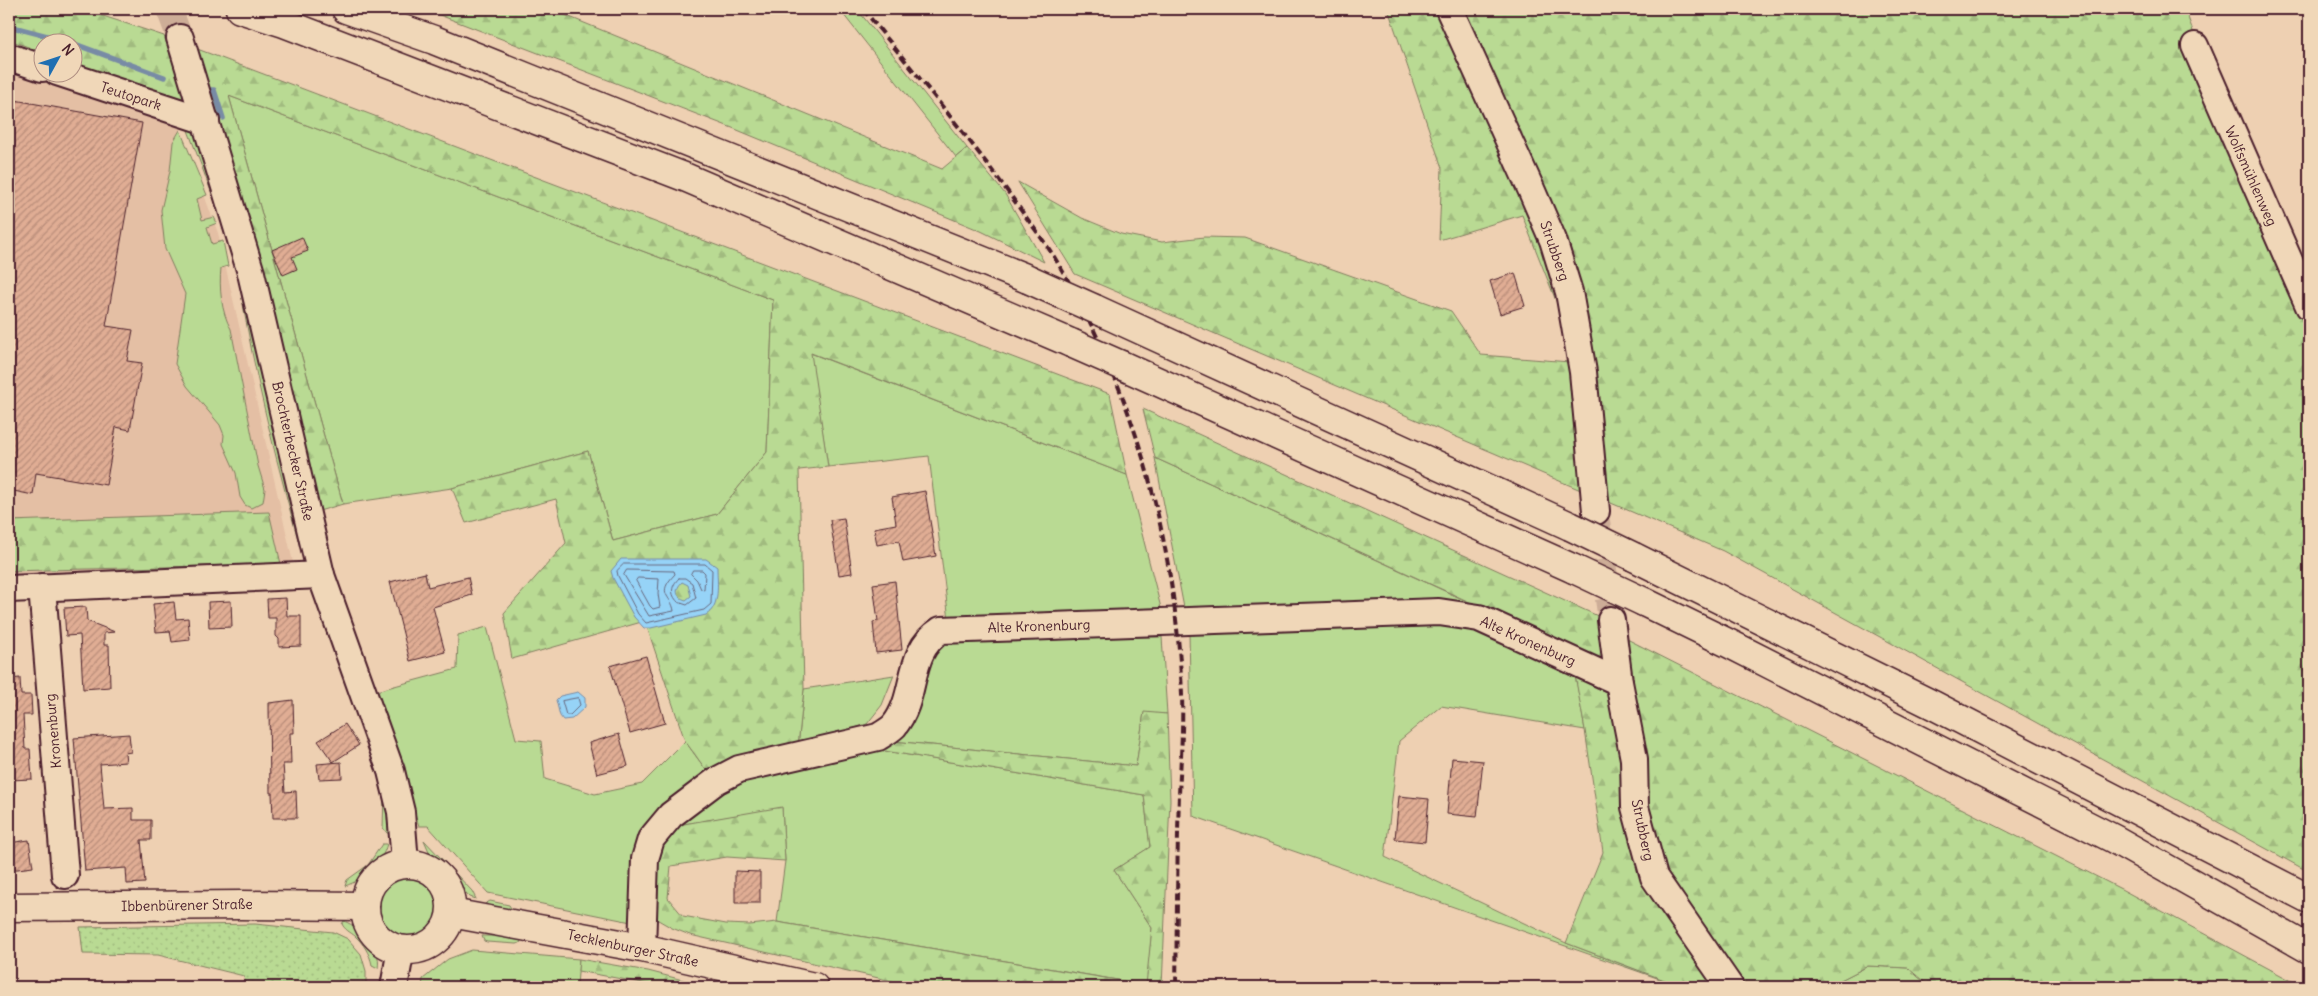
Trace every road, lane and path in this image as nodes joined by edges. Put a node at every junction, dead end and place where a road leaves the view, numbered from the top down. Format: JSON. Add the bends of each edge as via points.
{"nodes":[{"id":1,"x":240,"y":9,"type":"edge"},
{"id":2,"x":346,"y":9,"type":"edge"},
{"id":3,"x":1449,"y":9,"type":"edge"},
{"id":4,"x":180,"y":38,"type":"tunnel mouth"},
{"id":5,"x":2195,"y":46,"type":"dead end"},
{"id":6,"x":9,"y":57,"type":"edge"},
{"id":7,"x":32,"y":65,"type":"edge"},
{"id":8,"x":82,"y":80,"type":"edge"},
{"id":9,"x":206,"y":120,"type":"junction"},
{"id":10,"x":2309,"y":306,"type":"edge"},
{"id":11,"x":1596,"y":512,"type":"tunnel mouth"},
{"id":12,"x":321,"y":575,"type":"junction"},
{"id":13,"x":42,"y":587,"type":"junction"},
{"id":14,"x":9,"y":589,"type":"edge"},
{"id":15,"x":1611,"y":620,"type":"tunnel mouth"},
{"id":16,"x":1619,"y":682,"type":"junction"},
{"id":17,"x":406,"y":863,"type":"junction"},
{"id":18,"x":65,"y":875,"type":"dead end"},
{"id":19,"x":2309,"y":899,"type":"edge"},
{"id":20,"x":365,"y":906,"type":"junction"},
{"id":21,"x":9,"y":907,"type":"edge"},
{"id":22,"x":451,"y":913,"type":"junction"},
{"id":23,"x":642,"y":948,"type":"junction"},
{"id":24,"x":400,"y":949,"type":"junction"},
{"id":25,"x":2309,"y":949,"type":"edge"},
{"id":26,"x":394,"y":987,"type":"edge"},
{"id":27,"x":814,"y":987,"type":"edge"},
{"id":28,"x":1730,"y":987,"type":"edge"}],
"edges":[{"from":1,"to":25,"type":"main road","bridge":true,"via":[[687,178],[1121,365],[1574,569],[1739,648],[2114,839]]},
{"from":2,"to":19,"type":"main road","bridge":true,"via":[[434,40],[1028,279],[1095,309],[1634,556],[1933,705]]},
{"from":3,"to":11,"type":"street","name":"Strubberg","via":[[1553,240],[1569,292],[1583,372]]},
{"from":4,"to":9,"type":"street","name":"Brochterbecker Straße"},
{"from":5,"to":10,"type":"street","name":"Wolfsmühlenweg"},
{"from":6,"to":7,"type":"street"},
{"from":8,"to":9,"type":"street","name":"Teutopark"},
{"from":9,"to":12,"type":"street","name":"Brochterbecker Straße","via":[[251,273]]},
{"from":12,"to":13,"type":"street"},
{"from":12,"to":17,"type":"street","name":"Brochterbecker Straße","via":[[391,771],[401,812]]},
{"from":13,"to":14,"type":"street"},
{"from":13,"to":18,"type":"street","name":"Kronenburg"},
{"from":15,"to":16,"type":"street","name":"Strubberg"},
{"from":16,"to":23,"type":"street","name":"Alte Kronenburg","via":[[1479,618],[1439,612],[941,630],[921,648],[904,709],[894,727],[878,737],[739,769],[716,781],[671,815],[651,839],[645,859]]},
{"from":16,"to":28,"type":"street","name":"Strubberg","via":[[1634,759],[1635,807],[1654,877]]},
{"from":17,"to":20,"type":"main road","via":[[381,873],[372,883]]},
{"from":17,"to":22,"type":"main road","via":[[421,865],[445,883],[451,897]]},
{"from":20,"to":21,"type":"main road","name":"Ibbenbürener Straße"},
{"from":20,"to":24,"type":"main road","via":[[368,923],[376,935],[388,945]]},
{"from":22,"to":23,"type":"main road","name":"Tecklenburger Straße"},
{"from":22,"to":24,"type":"main road","via":[[447,926],[428,945]]},
{"from":23,"to":27,"type":"main road","name":"Tecklenburger Straße"},
{"from":24,"to":26,"type":"street"}]}
